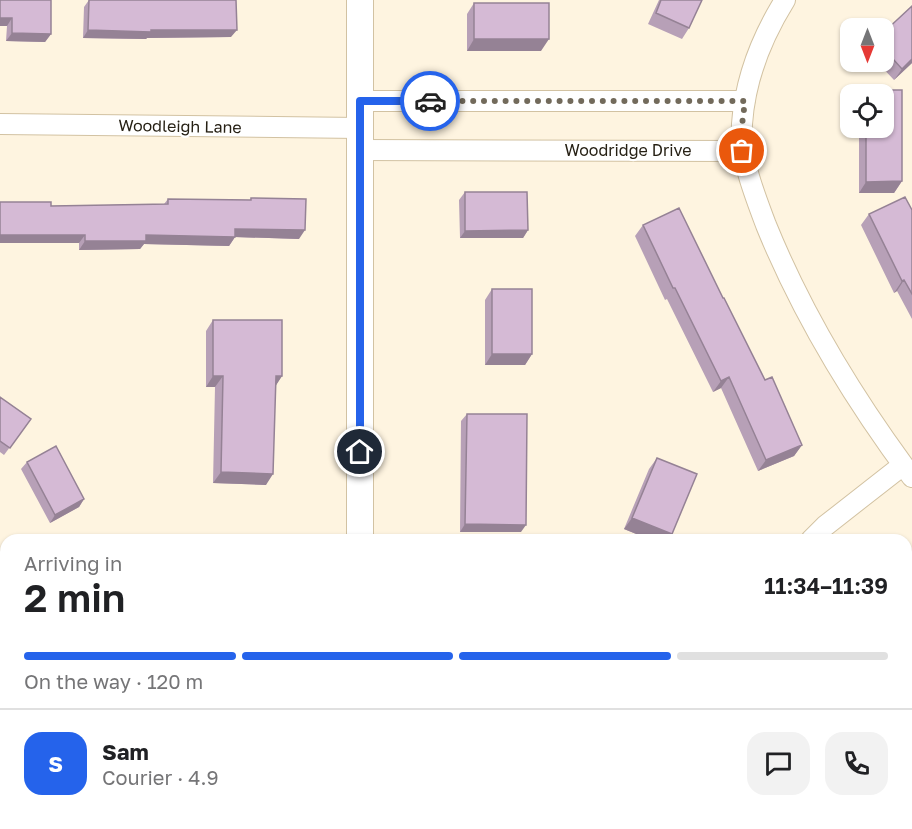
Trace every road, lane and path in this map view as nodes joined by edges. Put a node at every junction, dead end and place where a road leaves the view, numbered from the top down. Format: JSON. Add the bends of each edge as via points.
{"nodes":[{"id":1,"x":360,"y":0,"type":"edge"},
{"id":2,"x":785,"y":0,"type":"edge"},
{"id":3,"x":360,"y":101,"type":"junction"},
{"id":4,"x":745,"y":101,"type":"junction"},
{"id":5,"x":0,"y":124,"type":"edge"},
{"id":6,"x":360,"y":139,"type":"junction"},
{"id":7,"x":742,"y":151,"type":"junction"},
{"id":8,"x":908,"y":471,"type":"edge"},
{"id":9,"x":360,"y":534,"type":"edge"},
{"id":10,"x":817,"y":534,"type":"edge"}],
"edges":[{"from":1,"to":3,"type":"street"},
{"from":2,"to":4,"type":"street","via":[[765,36]]},
{"from":3,"to":4,"type":"street"},
{"from":3,"to":6,"type":"street"},
{"from":4,"to":7,"type":"street"},
{"from":5,"to":6,"type":"street","name":"Woodleigh Lane"},
{"from":6,"to":7,"type":"street","name":"Woodridge Drive"},
{"from":6,"to":9,"type":"street"},
{"from":7,"to":8,"type":"street","via":[[753,192],[805,310],[878,432]]},
{"from":8,"to":10,"type":"street"}]}
